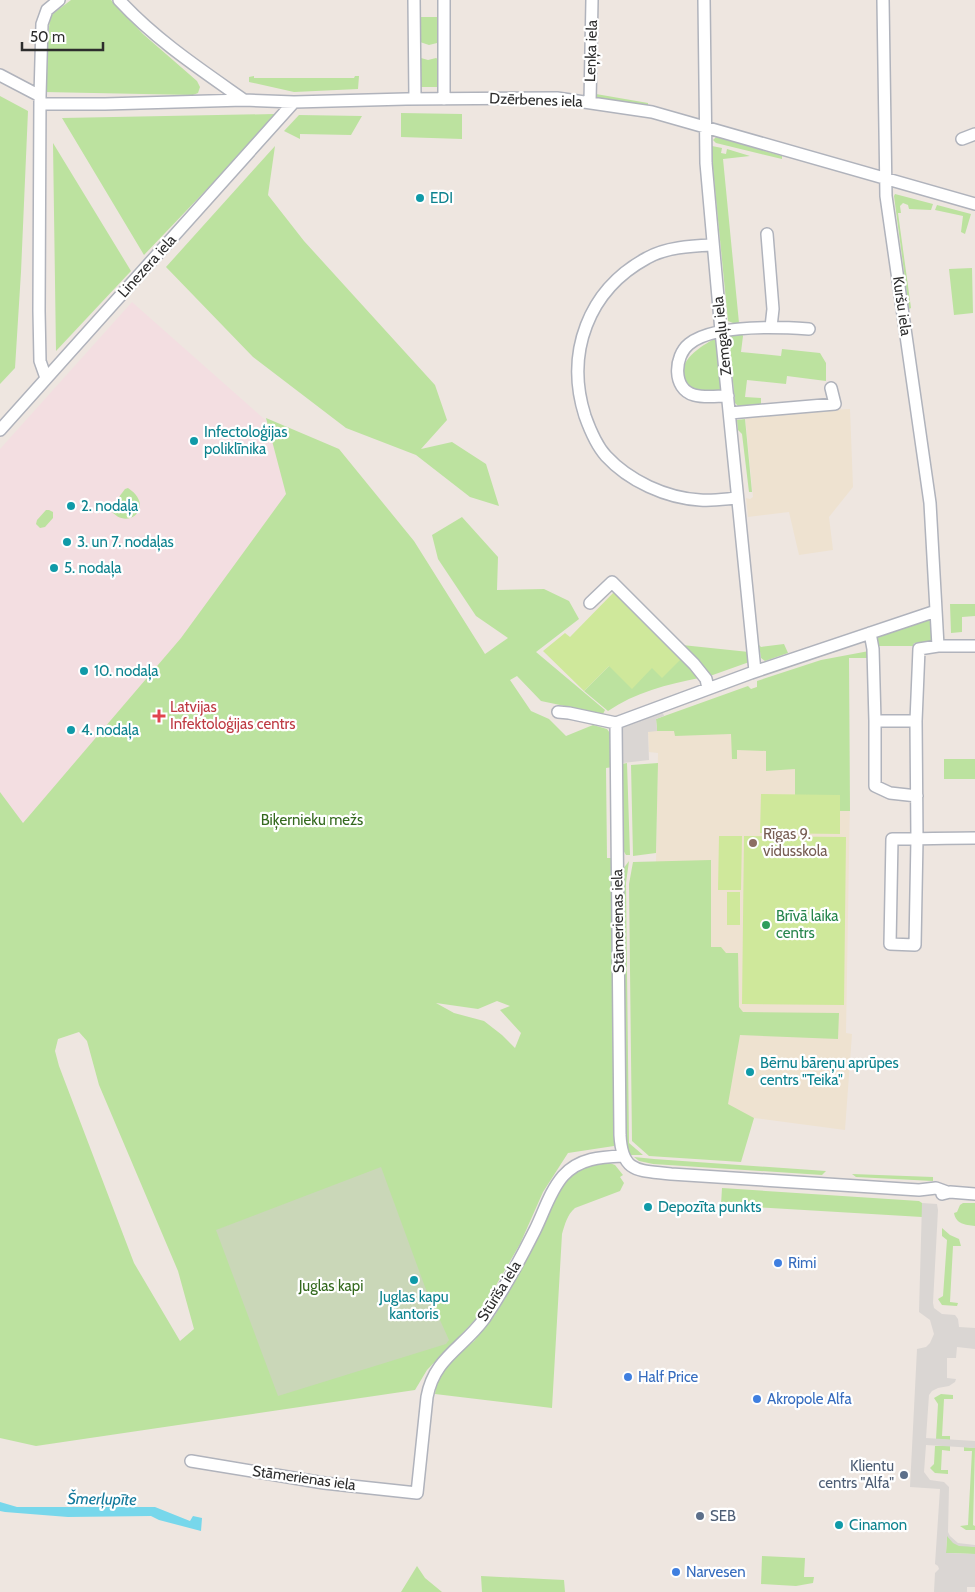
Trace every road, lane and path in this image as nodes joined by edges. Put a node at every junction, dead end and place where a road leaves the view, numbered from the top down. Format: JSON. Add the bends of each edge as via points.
{"nodes":[{"id":1,"x":59,"y":0,"type":"edge"},
{"id":2,"x":119,"y":0,"type":"edge"},
{"id":3,"x":414,"y":0,"type":"edge"},
{"id":4,"x":444,"y":0,"type":"edge"},
{"id":5,"x":592,"y":0,"type":"edge"},
{"id":6,"x":704,"y":0,"type":"edge"},
{"id":7,"x":883,"y":0,"type":"edge"},
{"id":8,"x":0,"y":76,"type":"edge"},
{"id":9,"x":415,"y":99,"type":"junction"},
{"id":10,"x":40,"y":100,"type":"junction"},
{"id":11,"x":244,"y":100,"type":"junction"},
{"id":12,"x":444,"y":100,"type":"junction"},
{"id":13,"x":294,"y":102,"type":"junction"},
{"id":14,"x":590,"y":102,"type":"junction"},
{"id":15,"x":705,"y":128,"type":"junction"},
{"id":16,"x":975,"y":134,"type":"edge"},
{"id":17,"x":962,"y":140,"type":"dead end"},
{"id":18,"x":885,"y":178,"type":"junction"},
{"id":19,"x":975,"y":204,"type":"edge"},
{"id":20,"x":766,"y":234,"type":"dead end"},
{"id":21,"x":713,"y":245,"type":"junction"},
{"id":22,"x":771,"y":327,"type":"junction"},
{"id":23,"x":810,"y":329,"type":"dead end"},
{"id":24,"x":721,"y":331,"type":"junction"},
{"id":25,"x":46,"y":378,"type":"junction"},
{"id":26,"x":831,"y":388,"type":"dead end"},
{"id":27,"x":728,"y":396,"type":"junction"},
{"id":28,"x":730,"y":413,"type":"junction"},
{"id":29,"x":0,"y":430,"type":"edge"},
{"id":30,"x":737,"y":498,"type":"junction"},
{"id":31,"x":590,"y":603,"type":"dead end"},
{"id":32,"x":936,"y":611,"type":"junction"},
{"id":33,"x":870,"y":633,"type":"junction"},
{"id":34,"x":938,"y":646,"type":"junction"},
{"id":35,"x":975,"y":646,"type":"edge"},
{"id":36,"x":755,"y":672,"type":"junction"},
{"id":37,"x":708,"y":688,"type":"junction"},
{"id":38,"x":558,"y":712,"type":"dead end"},
{"id":39,"x":875,"y":721,"type":"junction"},
{"id":40,"x":916,"y":721,"type":"junction"},
{"id":41,"x":616,"y":723,"type":"junction"},
{"id":42,"x":917,"y":796,"type":"junction"},
{"id":43,"x":975,"y":838,"type":"edge"},
{"id":44,"x":917,"y":839,"type":"junction"},
{"id":45,"x":623,"y":1156,"type":"junction"},
{"id":46,"x":975,"y":1194,"type":"edge"},
{"id":47,"x":191,"y":1461,"type":"dead end"},
{"id":48,"x":417,"y":1493,"type":"joint"}],
"edges":[{"from":1,"to":10,"type":"street","via":[[47,10],[42,24]]},
{"from":2,"to":11,"type":"street","via":[[172,49]]},
{"from":3,"to":9,"type":"street"},
{"from":4,"to":12,"type":"street"},
{"from":5,"to":14,"type":"street","name":"Leņķa iela"},
{"from":6,"to":15,"type":"street","name":"Zemgaļu iela"},
{"from":7,"to":18,"type":"street","name":"Kuršu iela"},
{"from":8,"to":10,"type":"street"},
{"from":9,"to":12,"type":"street","name":"Dzērbenes iela"},
{"from":9,"to":13,"type":"street","name":"Dzērbenes iela"},
{"from":10,"to":11,"type":"street","name":"Dzērbenes iela","via":[[105,104]]},
{"from":10,"to":25,"type":"street","via":[[40,361]]},
{"from":11,"to":13,"type":"street","name":"Dzērbenes iela"},
{"from":12,"to":14,"type":"street","name":"Dzērbenes iela","via":[[557,98]]},
{"from":13,"to":25,"type":"street","name":"Linezera iela"},
{"from":14,"to":15,"type":"street","name":"Dzērbenes iela","via":[[652,112]]},
{"from":15,"to":18,"type":"street","name":"Dzērbenes iela"},
{"from":15,"to":21,"type":"street","name":"Zemgaļu iela"},
{"from":16,"to":17,"type":"street"},
{"from":18,"to":19,"type":"street","name":"Dzērbenes iela"},
{"from":18,"to":32,"type":"street","name":"Kuršu iela","via":[[930,503]]},
{"from":20,"to":22,"type":"street","via":[[773,308]]},
{"from":21,"to":24,"type":"street","name":"Zemgaļu iela"},
{"from":21,"to":30,"type":"street","via":[[674,248],[648,257],[629,269],[605,292],[593,309],[583,333],[577,377],[590,430],[605,455],[627,474],[669,495],[699,500]]},
{"from":22,"to":23,"type":"street"},
{"from":22,"to":24,"type":"street"},
{"from":24,"to":27,"type":"street","name":"Zemgaļu iela"},
{"from":24,"to":27,"type":"street","via":[[689,343],[680,354],[677,367],[679,380],[692,395]]},
{"from":25,"to":29,"type":"street","name":"Linezera iela"},
{"from":26,"to":28,"type":"street","via":[[835,404]]},
{"from":27,"to":28,"type":"street","name":"Zemgaļu iela"},
{"from":28,"to":30,"type":"street","name":"Zemgaļu iela"},
{"from":30,"to":36,"type":"street","name":"Zemgaļu iela"},
{"from":31,"to":37,"type":"street","via":[[612,582],[694,664],[706,679]]},
{"from":32,"to":33,"type":"street"},
{"from":32,"to":34,"type":"street","name":"Kuršu iela"},
{"from":33,"to":36,"type":"street"},
{"from":33,"to":39,"type":"street"},
{"from":34,"to":35,"type":"street"},
{"from":34,"to":40,"type":"street","via":[[919,649]]},
{"from":36,"to":37,"type":"street"},
{"from":37,"to":41,"type":"street"},
{"from":38,"to":41,"type":"street"},
{"from":39,"to":40,"type":"street"},
{"from":39,"to":42,"type":"street","via":[[875,786],[890,793]]},
{"from":40,"to":42,"type":"street"},
{"from":41,"to":45,"type":"street","name":"Stāmerienas iela","via":[[620,1135]]},
{"from":42,"to":44,"type":"street"},
{"from":43,"to":44,"type":"street"},
{"from":44,"to":44,"type":"street","via":[[915,944],[890,944],[892,839]]},
{"from":45,"to":46,"type":"street","via":[[641,1170],[671,1174],[919,1190],[936,1196],[947,1192]]},
{"from":45,"to":48,"type":"street","name":"Stūrīša iela","via":[[586,1160],[563,1176],[509,1279],[482,1321],[438,1367],[429,1384]]},
{"from":47,"to":48,"type":"street","name":"Stāmerienas iela","via":[[324,1483]]}]}
